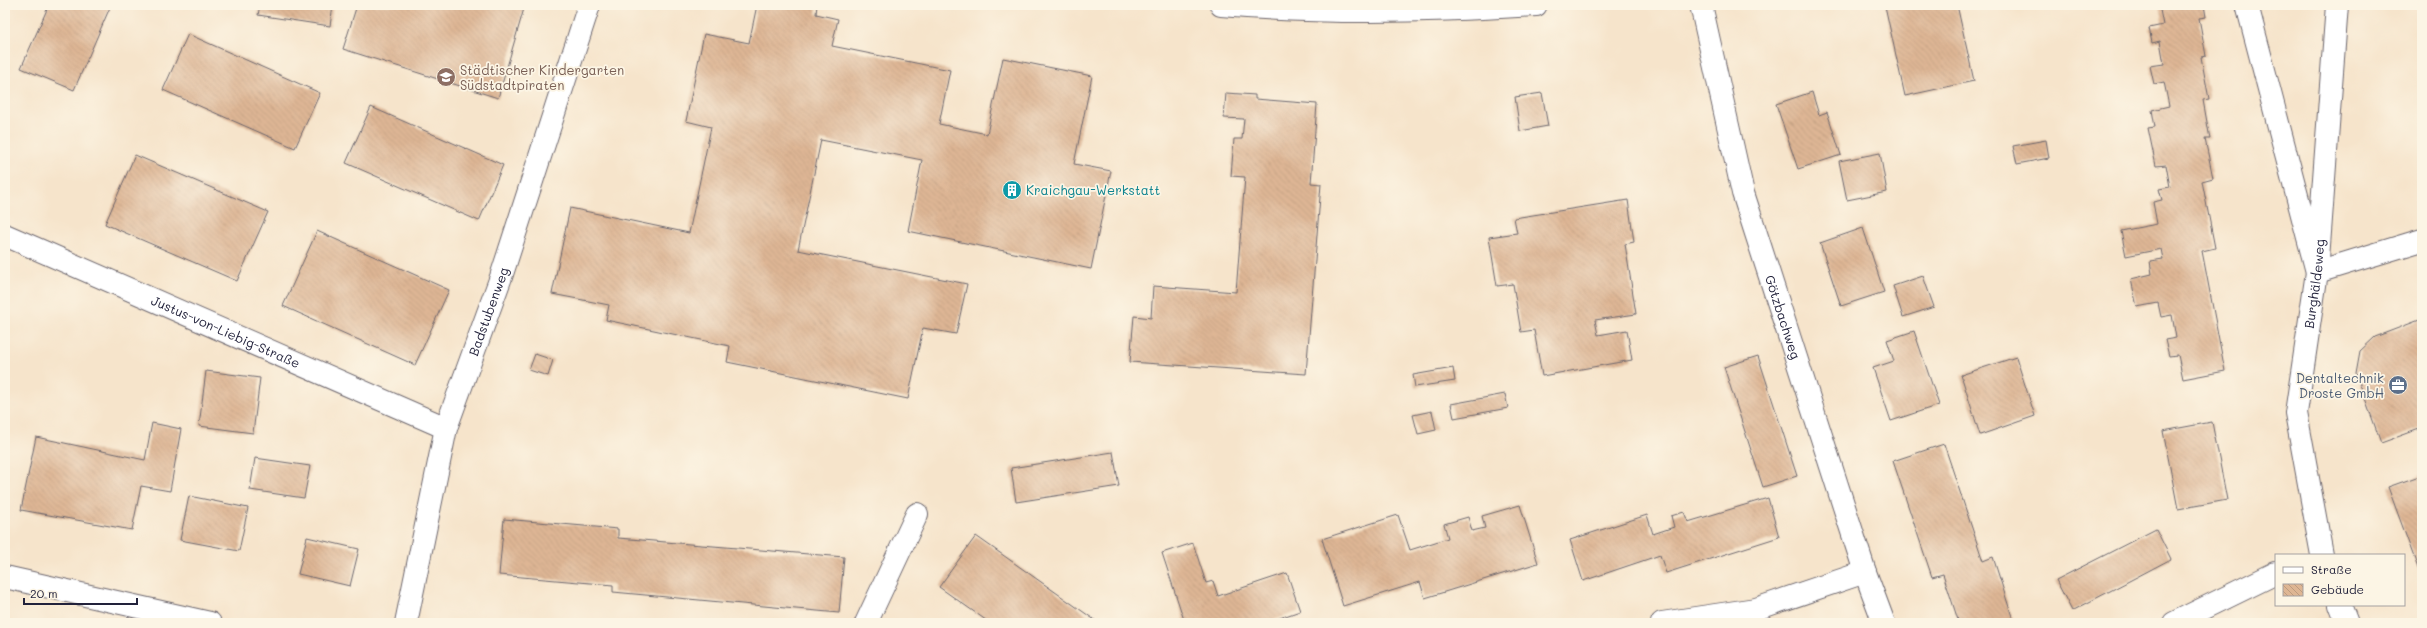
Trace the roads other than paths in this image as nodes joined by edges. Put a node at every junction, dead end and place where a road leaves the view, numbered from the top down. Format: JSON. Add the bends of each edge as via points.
{"nodes":[{"id":1,"x":589,"y":5,"type":"edge"},
{"id":2,"x":1221,"y":5,"type":"edge"},
{"id":3,"x":1536,"y":5,"type":"edge"},
{"id":4,"x":1702,"y":5,"type":"edge"},
{"id":5,"x":2246,"y":5,"type":"edge"},
{"id":6,"x":2338,"y":5,"type":"edge"},
{"id":7,"x":1278,"y":7,"type":"edge"},
{"id":8,"x":5,"y":235,"type":"edge"},
{"id":9,"x":2422,"y":240,"type":"edge"},
{"id":10,"x":2317,"y":272,"type":"junction"},
{"id":11,"x":446,"y":428,"type":"junction"},
{"id":12,"x":917,"y":514,"type":"dead end"},
{"id":13,"x":2319,"y":554,"type":"edge"},
{"id":14,"x":1865,"y":572,"type":"junction"},
{"id":15,"x":2275,"y":573,"type":"edge"},
{"id":16,"x":5,"y":577,"type":"edge"},
{"id":17,"x":2340,"y":606,"type":"edge"},
{"id":18,"x":210,"y":623,"type":"edge"},
{"id":19,"x":406,"y":623,"type":"edge"},
{"id":20,"x":866,"y":623,"type":"edge"},
{"id":21,"x":1662,"y":623,"type":"edge"},
{"id":22,"x":1884,"y":623,"type":"edge"},
{"id":23,"x":2174,"y":623,"type":"edge"},
{"id":24,"x":2347,"y":623,"type":"edge"}],
"edges":[{"from":1,"to":11,"type":"street","name":"Badstubenweg","via":[[502,277]]},
{"from":2,"to":7,"type":"street"},
{"from":3,"to":7,"type":"street","via":[[1465,10]]},
{"from":4,"to":14,"type":"street","name":"Götzbachweg","via":[[1743,193]]},
{"from":5,"to":10,"type":"street"},
{"from":6,"to":10,"type":"street","name":"Burghäldeweg"},
{"from":8,"to":11,"type":"street","name":"Justus-von-Liebig-Straße"},
{"from":9,"to":10,"type":"street"},
{"from":10,"to":13,"type":"street","name":"Burghäldeweg","via":[[2296,413]]},
{"from":11,"to":19,"type":"street","name":"Badstubenweg"},
{"from":12,"to":20,"type":"street"},
{"from":14,"to":21,"type":"street","via":[[1756,609]]},
{"from":14,"to":22,"type":"street","name":"Götzbachweg"},
{"from":15,"to":23,"type":"street"},
{"from":16,"to":18,"type":"street"},
{"from":17,"to":24,"type":"street"}]}
